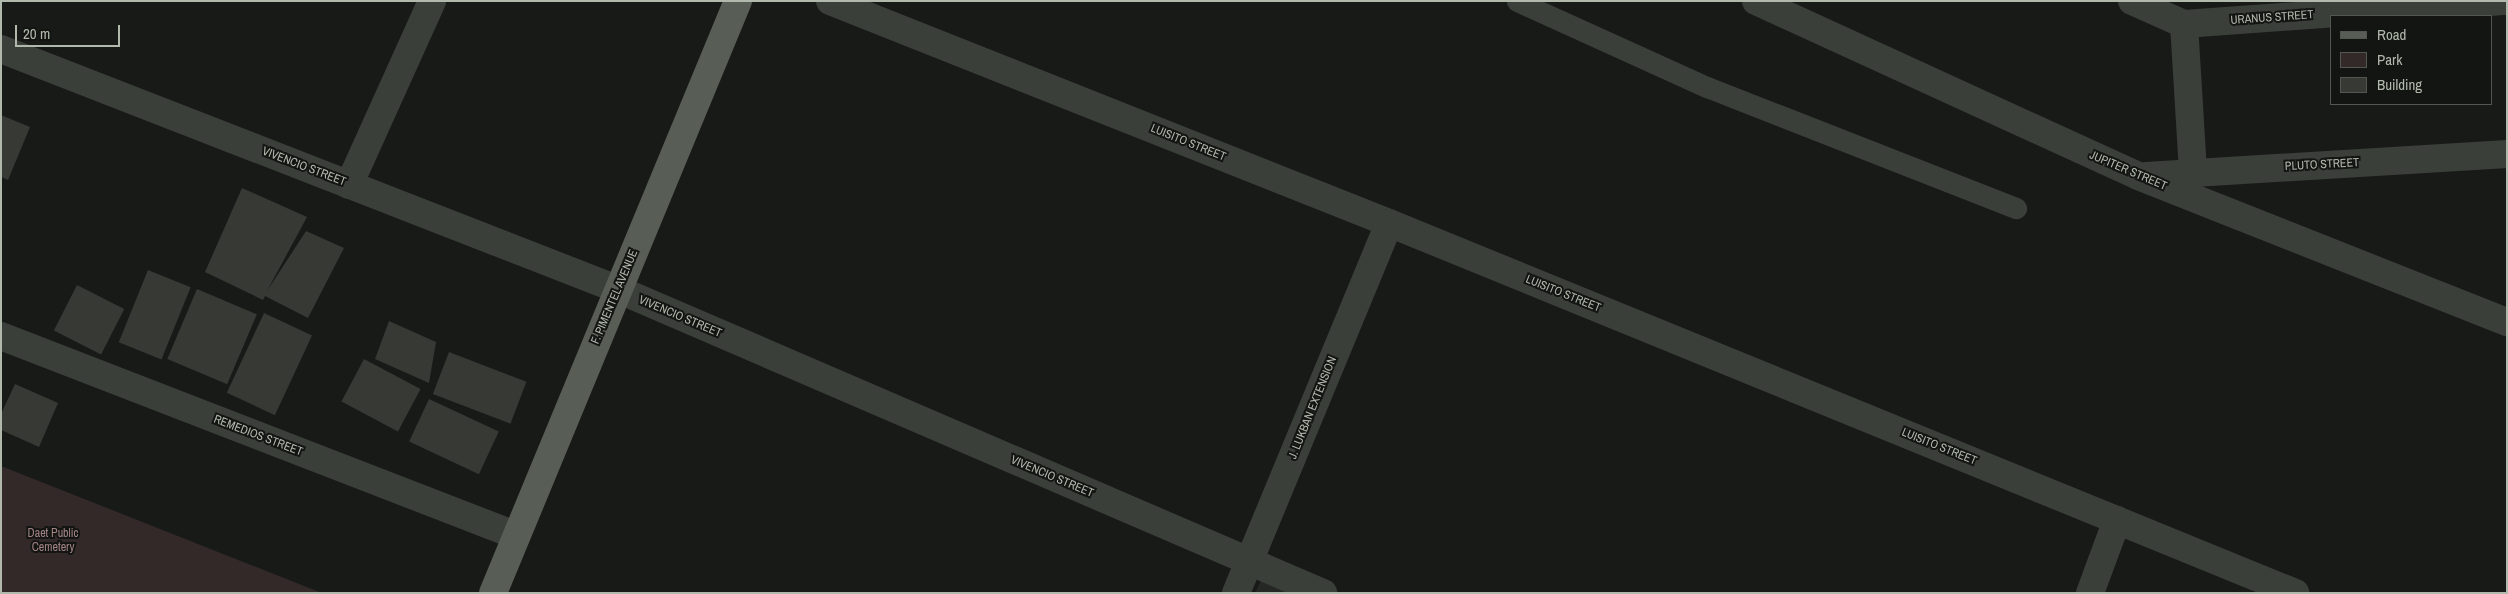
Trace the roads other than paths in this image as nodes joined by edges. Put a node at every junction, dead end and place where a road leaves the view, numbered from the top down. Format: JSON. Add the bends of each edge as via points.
{"nodes":[{"id":1,"x":432,"y":1,"type":"edge"},
{"id":2,"x":738,"y":1,"type":"edge"},
{"id":3,"x":830,"y":1,"type":"edge"},
{"id":4,"x":1517,"y":1,"type":"edge"},
{"id":5,"x":1756,"y":1,"type":"edge"},
{"id":6,"x":2132,"y":1,"type":"edge"},
{"id":7,"x":2506,"y":1,"type":"edge"},
{"id":8,"x":2184,"y":24,"type":"junction"},
{"id":9,"x":1,"y":49,"type":"edge"},
{"id":10,"x":2507,"y":154,"type":"edge"},
{"id":11,"x":2193,"y":173,"type":"junction"},
{"id":12,"x":2138,"y":176,"type":"junction"},
{"id":13,"x":350,"y":185,"type":"junction"},
{"id":14,"x":2016,"y":208,"type":"dead end"},
{"id":15,"x":1389,"y":224,"type":"junction"},
{"id":16,"x":618,"y":289,"type":"junction"},
{"id":17,"x":2507,"y":322,"type":"edge"},
{"id":18,"x":1,"y":336,"type":"edge"},
{"id":19,"x":2117,"y":520,"type":"junction"},
{"id":20,"x":516,"y":535,"type":"junction"},
{"id":21,"x":1249,"y":562,"type":"junction"},
{"id":22,"x":493,"y":593,"type":"edge"},
{"id":23,"x":1236,"y":593,"type":"edge"},
{"id":24,"x":1324,"y":593,"type":"edge"},
{"id":25,"x":2090,"y":593,"type":"edge"},
{"id":26,"x":2295,"y":593,"type":"edge"}],
"edges":[{"from":1,"to":13,"type":"street"},
{"from":2,"to":16,"type":"main road","name":"F. PIMENTEL AVENUE"},
{"from":3,"to":15,"type":"street","name":"LUISITO STREET"},
{"from":4,"to":14,"type":"lane","via":[[1707,87]]},
{"from":5,"to":12,"type":"street","name":"JUPITER STREET"},
{"from":6,"to":8,"type":"street","name":"URANUS STREET"},
{"from":7,"to":8,"type":"street","name":"URANUS STREET"},
{"from":8,"to":11,"type":"street"},
{"from":9,"to":13,"type":"street","name":"VIVENCIO STREET"},
{"from":10,"to":11,"type":"street","name":"PLUTO STREET"},
{"from":11,"to":12,"type":"street","name":"PLUTO STREET"},
{"from":12,"to":17,"type":"street","name":"JUPITER STREET"},
{"from":13,"to":16,"type":"street","name":"VIVENCIO STREET"},
{"from":15,"to":19,"type":"street","name":"LUISITO STREET"},
{"from":15,"to":21,"type":"street","name":"J. LUKBAN EXTENSION"},
{"from":16,"to":20,"type":"main road","name":"F. PIMENTEL AVENUE"},
{"from":16,"to":21,"type":"street","name":"VIVENCIO STREET"},
{"from":18,"to":20,"type":"street","name":"REMEDIOS STREET"},
{"from":19,"to":25,"type":"street"},
{"from":19,"to":26,"type":"street","name":"LUISITO STREET"},
{"from":20,"to":22,"type":"main road","name":"F. PIMENTEL AVENUE"},
{"from":21,"to":23,"type":"street","name":"J. LUKBAN EXTENSION"},
{"from":21,"to":24,"type":"street","name":"VIVENCIO STREET"}]}
